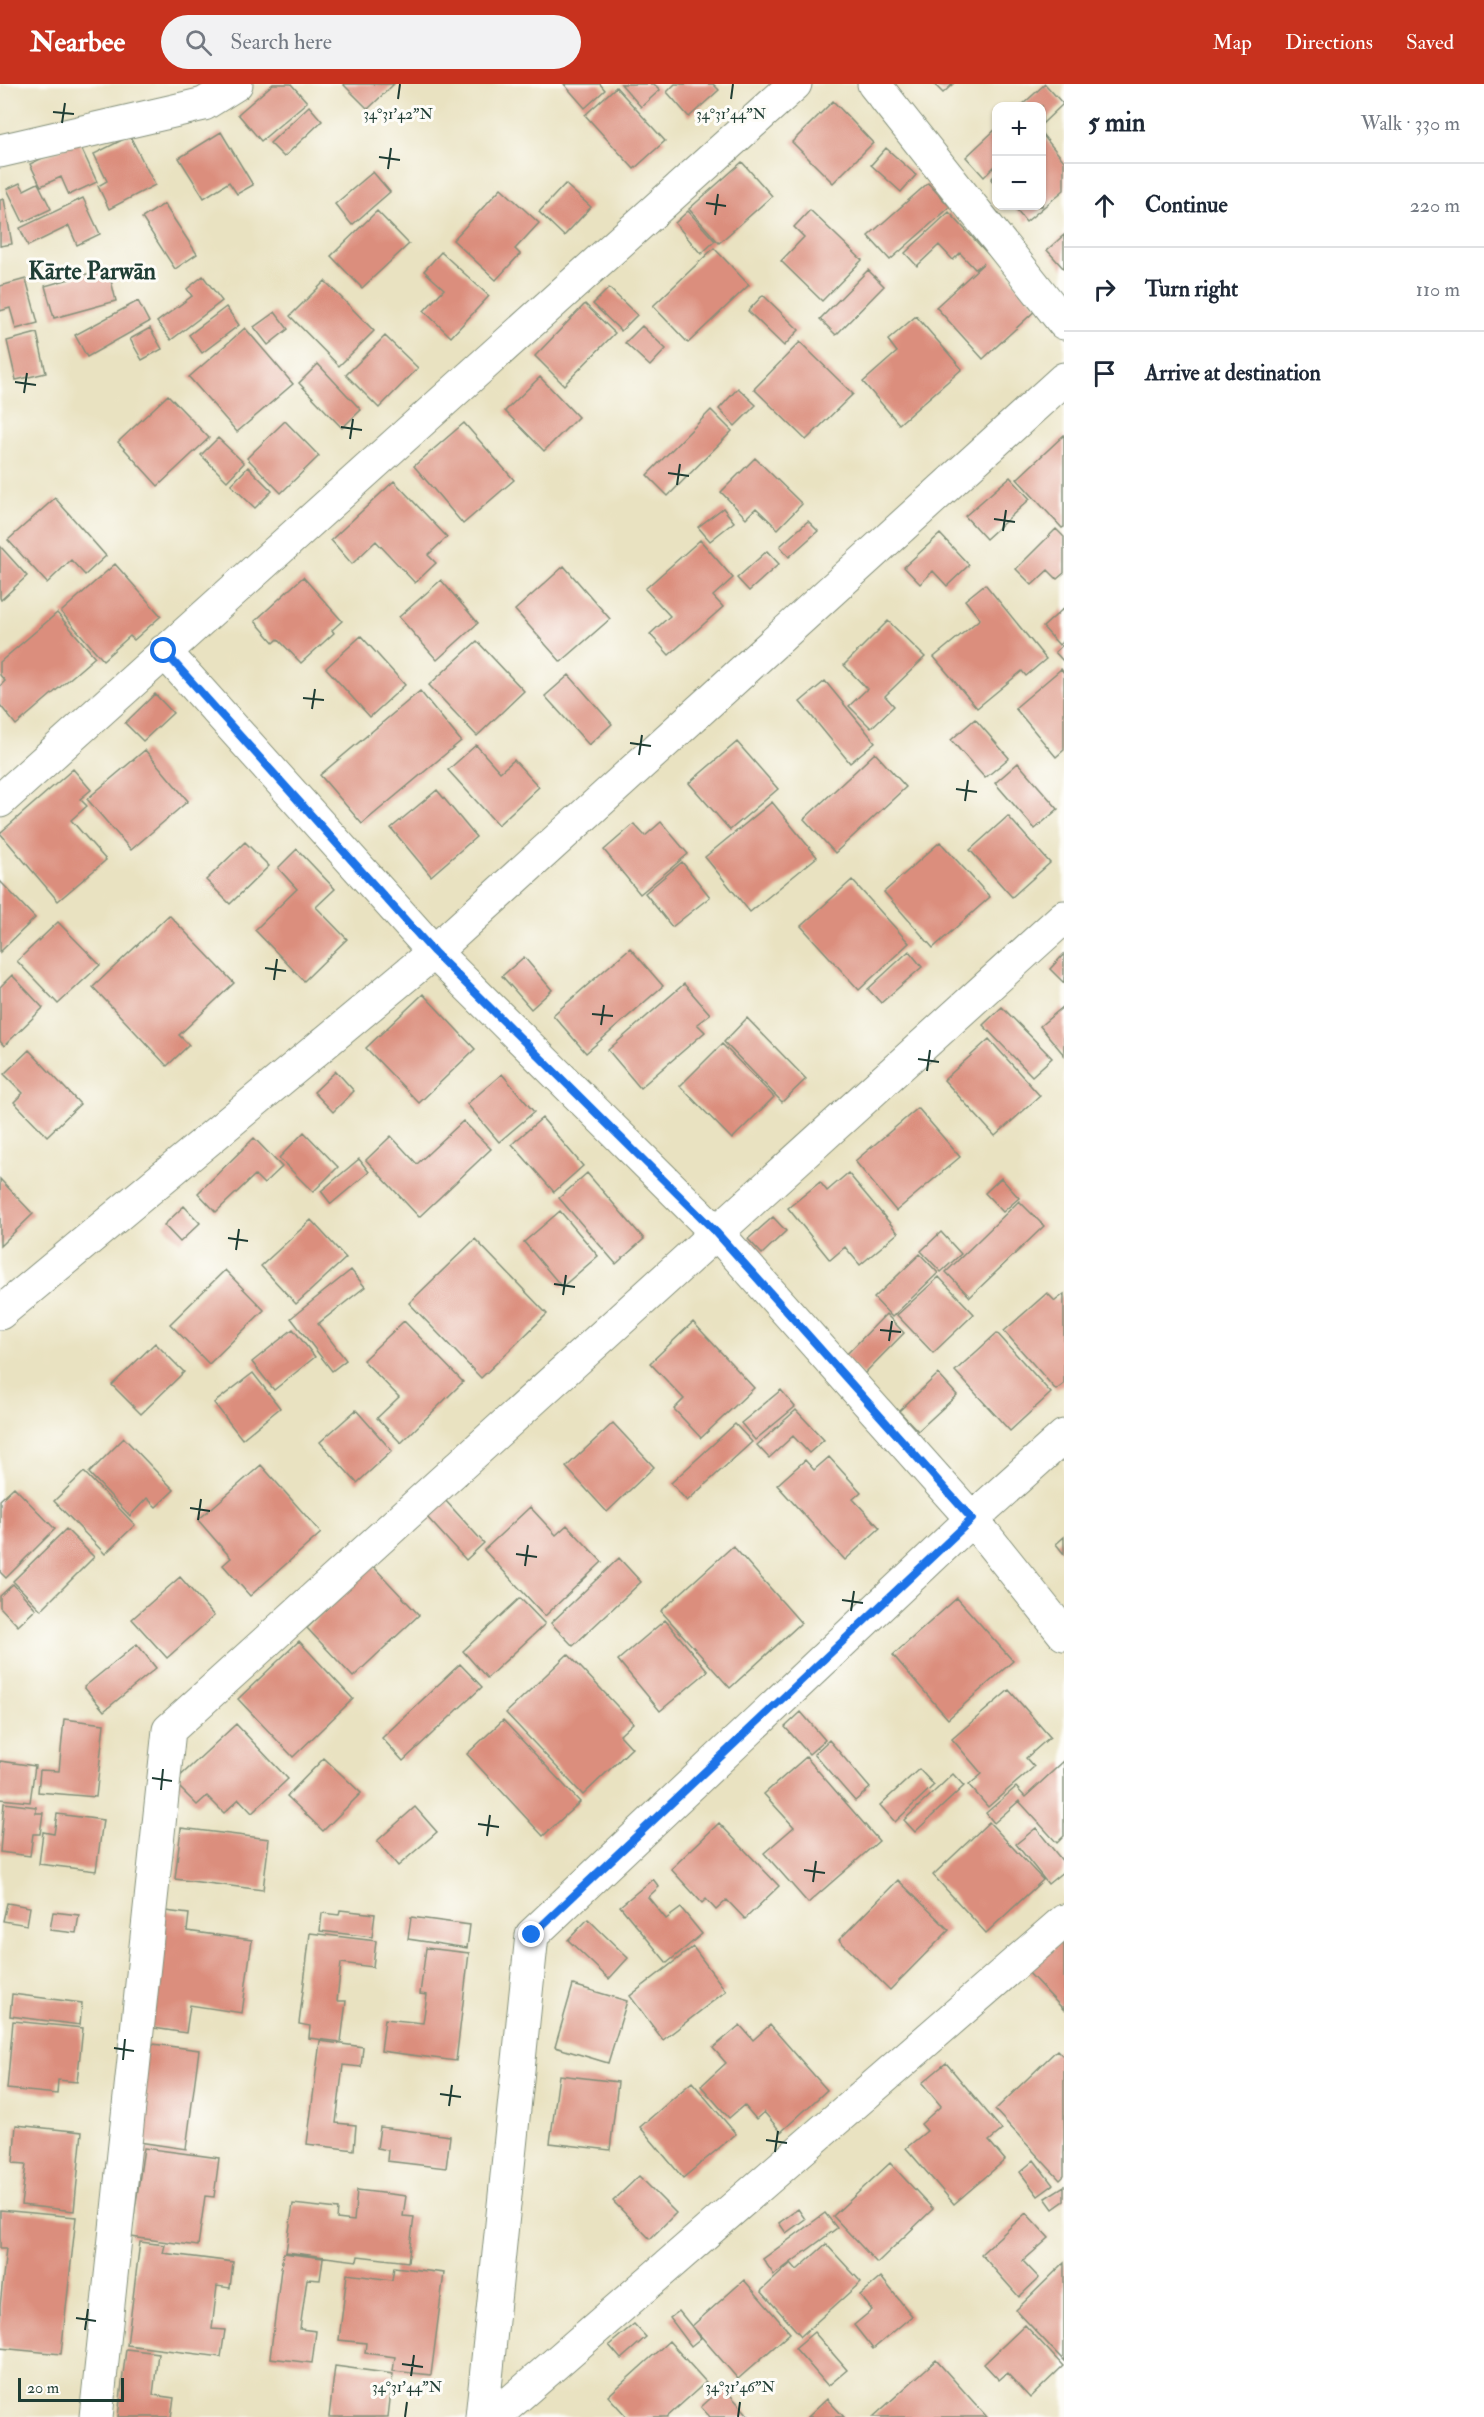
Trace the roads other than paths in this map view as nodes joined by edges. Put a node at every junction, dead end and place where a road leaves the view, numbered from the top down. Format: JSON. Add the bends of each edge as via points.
{"nodes":[{"id":1,"x":236,"y":84,"type":"edge"},
{"id":2,"x":795,"y":84,"type":"edge"},
{"id":3,"x":874,"y":84,"type":"edge"},
{"id":4,"x":0,"y":151,"type":"edge"},
{"id":5,"x":1064,"y":323,"type":"edge"},
{"id":6,"x":1064,"y":379,"type":"edge"},
{"id":7,"x":164,"y":651,"type":"junction"},
{"id":8,"x":0,"y":801,"type":"edge"},
{"id":9,"x":1064,"y":917,"type":"edge"},
{"id":10,"x":434,"y":952,"type":"junction"},
{"id":11,"x":716,"y":1232,"type":"junction"},
{"id":12,"x":0,"y":1313,"type":"edge"},
{"id":13,"x":1064,"y":1436,"type":"edge"},
{"id":14,"x":972,"y":1519,"type":"junction"},
{"id":15,"x":1064,"y":1634,"type":"edge"},
{"id":16,"x":1064,"y":1921,"type":"edge"},
{"id":17,"x":96,"y":2417,"type":"edge"},
{"id":18,"x":482,"y":2417,"type":"edge"},
{"id":19,"x":494,"y":2417,"type":"edge"}],
"edges":[{"from":1,"to":4,"type":"street","via":[[204,105]]},
{"from":2,"to":7,"type":"street"},
{"from":3,"to":5,"type":"street"},
{"from":6,"to":10,"type":"street"},
{"from":7,"to":8,"type":"street"},
{"from":7,"to":10,"type":"street"},
{"from":9,"to":11,"type":"street"},
{"from":10,"to":11,"type":"street"},
{"from":10,"to":12,"type":"street"},
{"from":11,"to":14,"type":"street"},
{"from":11,"to":17,"type":"street","via":[[169,1730]]},
{"from":13,"to":14,"type":"street"},
{"from":14,"to":15,"type":"street"},
{"from":14,"to":18,"type":"street","via":[[532,1935]]},
{"from":16,"to":19,"type":"street"}]}
